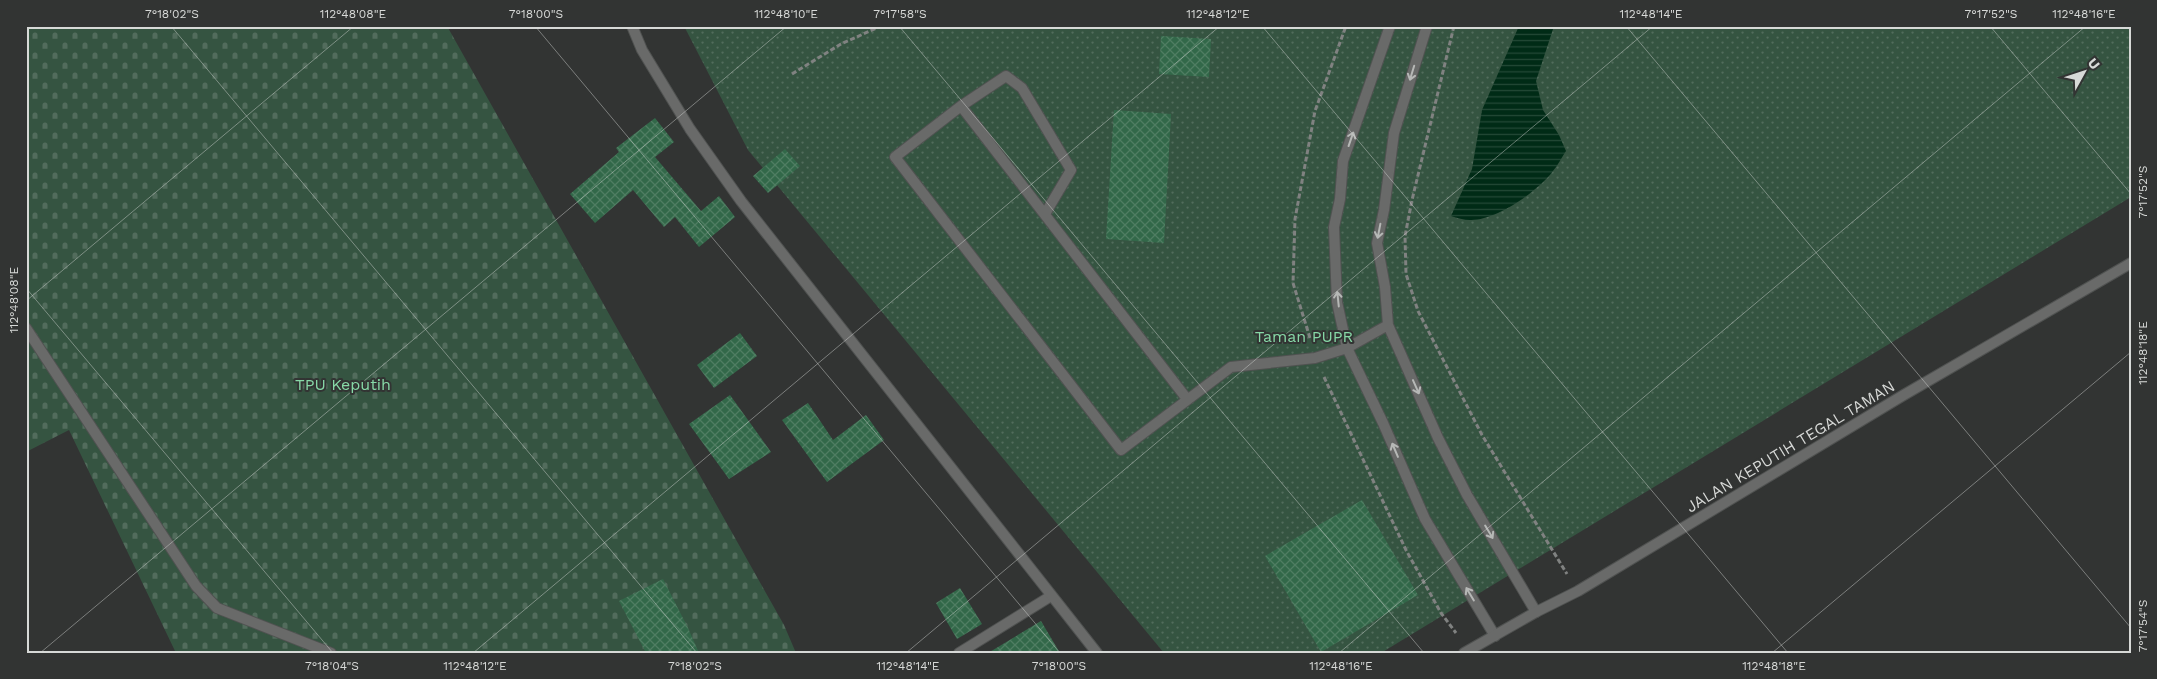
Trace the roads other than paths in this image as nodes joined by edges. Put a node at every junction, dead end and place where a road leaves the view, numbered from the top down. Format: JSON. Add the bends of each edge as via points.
{"nodes":[{"id":1,"x":632,"y":26,"type":"edge"},
{"id":2,"x":1390,"y":26,"type":"edge"},
{"id":3,"x":1427,"y":26,"type":"edge"},
{"id":4,"x":962,"y":106,"type":"junction"},
{"id":5,"x":1045,"y":214,"type":"junction"},
{"id":6,"x":2131,"y":263,"type":"edge"},
{"id":7,"x":1388,"y":325,"type":"junction"},
{"id":8,"x":26,"y":328,"type":"edge"},
{"id":9,"x":1347,"y":348,"type":"junction"},
{"id":10,"x":1188,"y":399,"type":"junction"},
{"id":11,"x":1051,"y":596,"type":"junction"},
{"id":12,"x":1536,"y":612,"type":"junction"},
{"id":13,"x":1495,"y":636,"type":"junction"},
{"id":14,"x":1466,"y":652,"type":"edge"},
{"id":15,"x":331,"y":653,"type":"edge"},
{"id":16,"x":959,"y":653,"type":"edge"},
{"id":17,"x":1097,"y":653,"type":"edge"}],
"edges":[{"from":1,"to":11,"type":"street","via":[[642,50],[690,129],[741,201]]},
{"from":9,"to":2,"type":"street","one_way":true,"via":[[1337,302],[1334,226],[1343,162]]},
{"from":3,"to":7,"type":"street","one_way":true,"via":[[1394,133],[1377,243]]},
{"from":4,"to":5,"type":"street"},
{"from":4,"to":5,"type":"street","via":[[1006,76],[1022,88],[1071,170]]},
{"from":4,"to":10,"type":"street","via":[[895,157],[1121,450]]},
{"from":5,"to":10,"type":"street"},
{"from":6,"to":12,"type":"street","name":"JALAN KEPUTIH TEGAL TAMAN","via":[[1578,591]]},
{"from":7,"to":9,"type":"street"},
{"from":7,"to":12,"type":"street","one_way":true,"via":[[1463,487]]},
{"from":8,"to":15,"type":"street","via":[[196,586],[218,608]]},
{"from":9,"to":10,"type":"street","via":[[1315,358],[1231,367]]},
{"from":13,"to":9,"type":"street","one_way":true,"via":[[1425,519]]},
{"from":11,"to":16,"type":"street"},
{"from":11,"to":17,"type":"street"},
{"from":12,"to":13,"type":"street","name":"JALAN KEPUTIH TEGAL TAMAN"},
{"from":13,"to":14,"type":"street","name":"JALAN KEPUTIH TEGAL TAMAN"}]}
